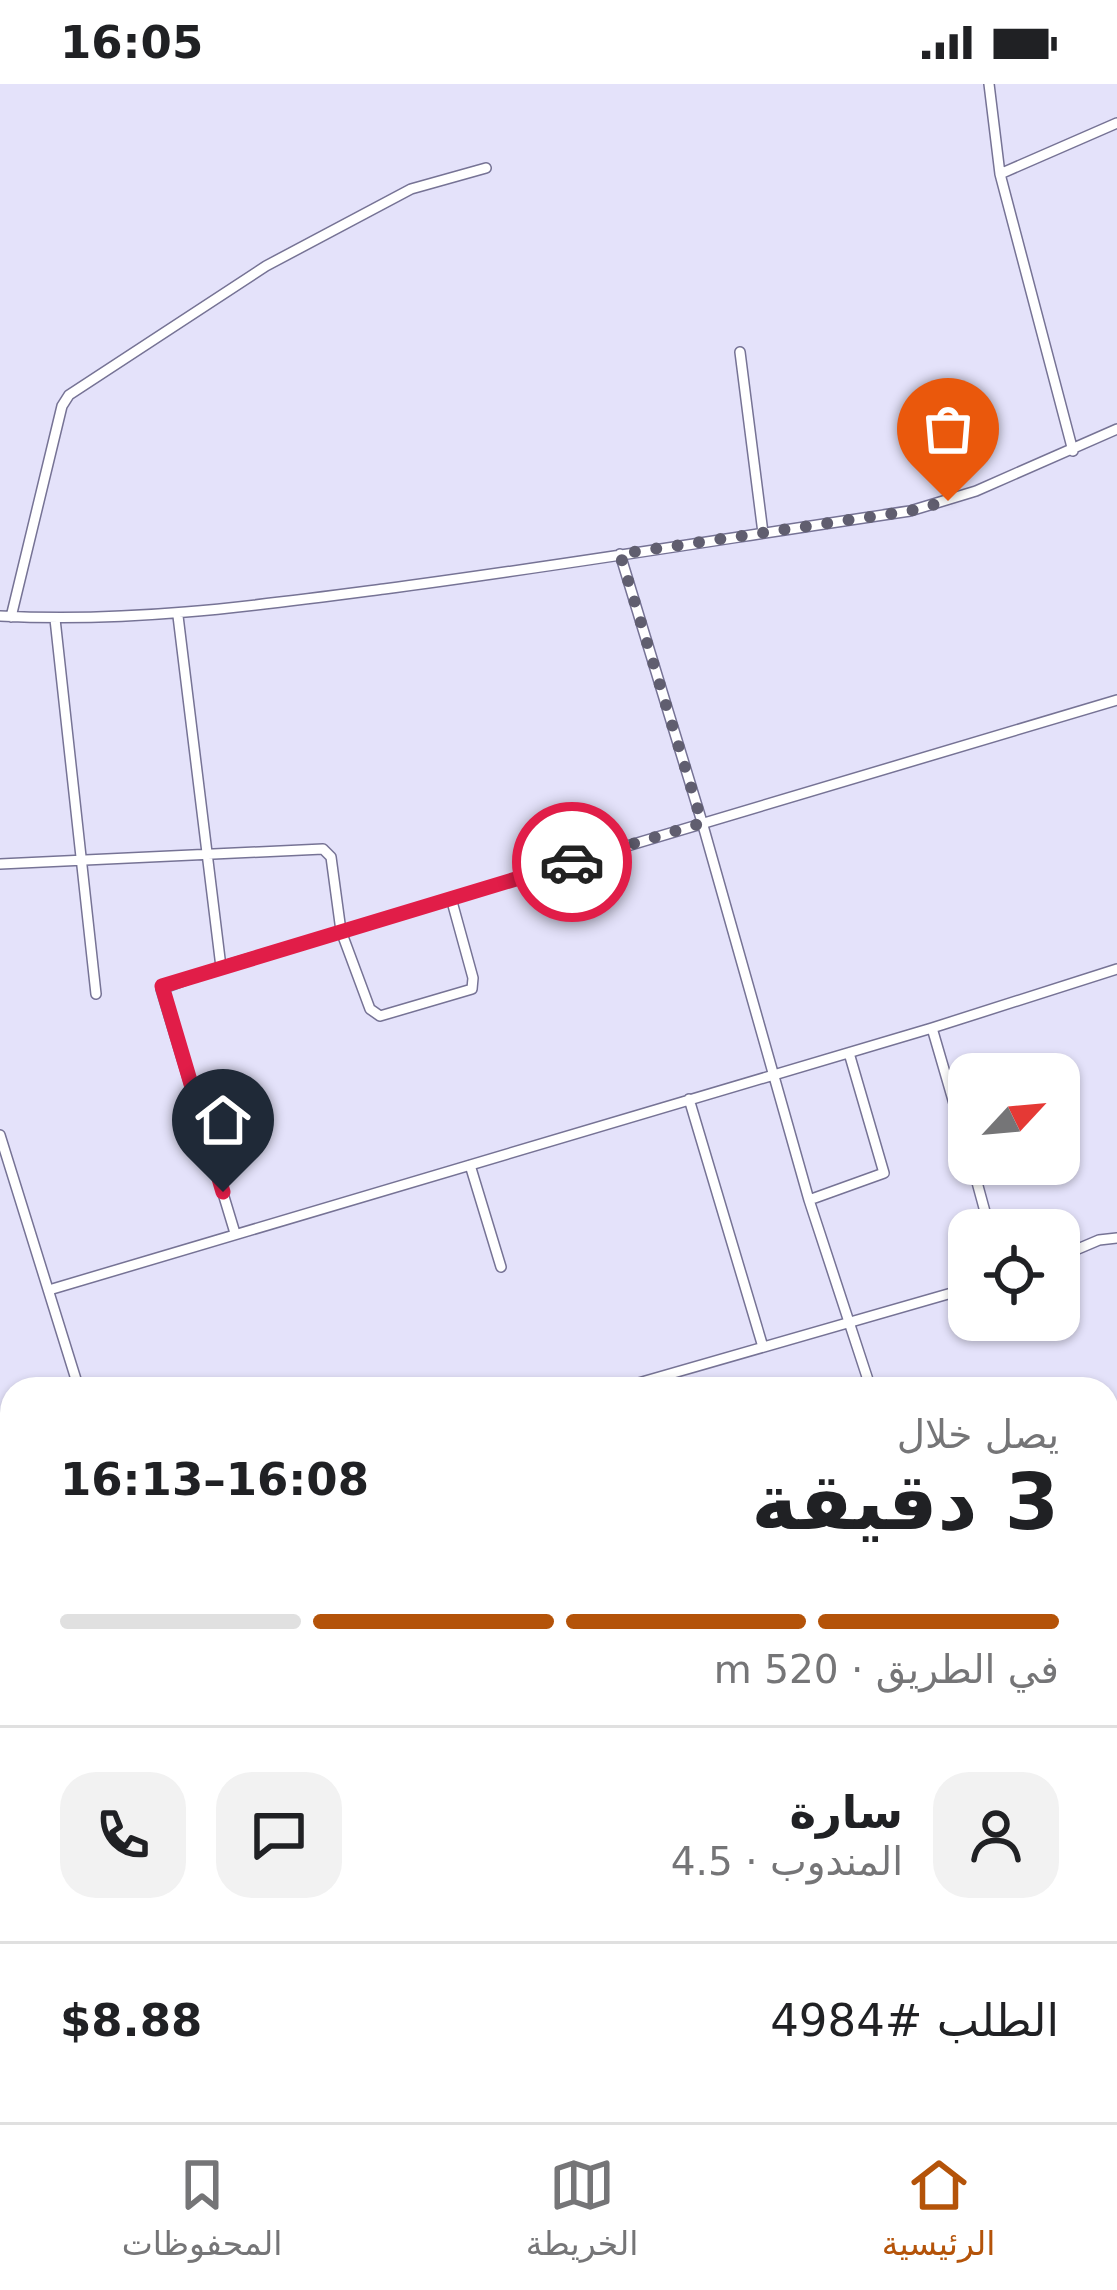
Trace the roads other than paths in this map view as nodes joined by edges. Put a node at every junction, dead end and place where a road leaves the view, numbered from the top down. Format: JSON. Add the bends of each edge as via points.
{"nodes":[{"id":1,"x":989,"y":84,"type":"edge"},
{"id":2,"x":1117,"y":123,"type":"edge"},
{"id":3,"x":486,"y":168,"type":"dead end"},
{"id":4,"x":1000,"y":174,"type":"junction"},
{"id":5,"x":740,"y":352,"type":"dead end"},
{"id":6,"x":1117,"y":430,"type":"edge"},
{"id":7,"x":1072,"y":451,"type":"junction"},
{"id":8,"x":763,"y":533,"type":"junction"},
{"id":9,"x":620,"y":554,"type":"junction"},
{"id":10,"x":6,"y":616,"type":"edge"},
{"id":11,"x":178,"y":616,"type":"junction"},
{"id":12,"x":55,"y":619,"type":"junction"},
{"id":13,"x":1117,"y":700,"type":"edge"},
{"id":14,"x":702,"y":823,"type":"junction"},
{"id":15,"x":205,"y":854,"type":"junction"},
{"id":16,"x":80,"y":861,"type":"junction"},
{"id":17,"x":0,"y":864,"type":"edge"},
{"id":18,"x":451,"y":898,"type":"junction"},
{"id":19,"x":341,"y":931,"type":"junction"},
{"id":20,"x":220,"y":967,"type":"junction"},
{"id":21,"x":1117,"y":969,"type":"edge"},
{"id":22,"x":96,"y":994,"type":"dead end"},
{"id":23,"x":932,"y":1028,"type":"junction"},
{"id":24,"x":849,"y":1053,"type":"junction"},
{"id":25,"x":772,"y":1074,"type":"junction"},
{"id":26,"x":948,"y":1083,"type":"edge"},
{"id":27,"x":689,"y":1099,"type":"junction"},
{"id":28,"x":0,"y":1135,"type":"edge"},
{"id":29,"x":470,"y":1165,"type":"junction"},
{"id":30,"x":809,"y":1200,"type":"junction"},
{"id":31,"x":236,"y":1233,"type":"junction"},
{"id":32,"x":1117,"y":1238,"type":"edge"},
{"id":33,"x":1080,"y":1248,"type":"edge"},
{"id":34,"x":502,"y":1267,"type":"dead end"},
{"id":35,"x":49,"y":1290,"type":"junction"},
{"id":36,"x":948,"y":1294,"type":"edge"},
{"id":37,"x":851,"y":1324,"type":"junction"},
{"id":38,"x":763,"y":1347,"type":"junction"},
{"id":39,"x":668,"y":1375,"type":"joint"},
{"id":40,"x":76,"y":1377,"type":"edge"},
{"id":41,"x":661,"y":1377,"type":"edge"},
{"id":42,"x":867,"y":1377,"type":"edge"}],
"edges":[{"from":1,"to":4,"type":"street"},
{"from":2,"to":4,"type":"street"},
{"from":3,"to":10,"type":"street","via":[[411,188],[266,266],[69,394]]},
{"from":4,"to":7,"type":"street"},
{"from":5,"to":8,"type":"street"},
{"from":6,"to":7,"type":"street"},
{"from":7,"to":8,"type":"street","via":[[926,507]]},
{"from":8,"to":9,"type":"street"},
{"from":9,"to":11,"type":"street"},
{"from":9,"to":14,"type":"street"},
{"from":10,"to":12,"type":"street"},
{"from":11,"to":12,"type":"street"},
{"from":11,"to":15,"type":"street"},
{"from":12,"to":16,"type":"street"},
{"from":13,"to":14,"type":"street"},
{"from":14,"to":18,"type":"street"},
{"from":14,"to":25,"type":"street"},
{"from":15,"to":16,"type":"street"},
{"from":15,"to":19,"type":"street","via":[[323,849],[332,857]]},
{"from":15,"to":20,"type":"street"},
{"from":16,"to":17,"type":"street"},
{"from":16,"to":22,"type":"street"},
{"from":18,"to":19,"type":"street"},
{"from":18,"to":19,"type":"street","via":[[473,978],[469,991],[376,1016]]},
{"from":19,"to":20,"type":"street"},
{"from":20,"to":31,"type":"street","via":[[160,989]]},
{"from":21,"to":23,"type":"street"},
{"from":23,"to":24,"type":"street"},
{"from":23,"to":26,"type":"street"},
{"from":24,"to":25,"type":"street"},
{"from":24,"to":30,"type":"street","via":[[884,1173]]},
{"from":25,"to":27,"type":"street"},
{"from":25,"to":30,"type":"street"},
{"from":27,"to":29,"type":"street"},
{"from":27,"to":38,"type":"street"},
{"from":28,"to":35,"type":"street"},
{"from":29,"to":31,"type":"street"},
{"from":29,"to":34,"type":"street"},
{"from":30,"to":37,"type":"street"},
{"from":31,"to":35,"type":"street"},
{"from":32,"to":33,"type":"street"},
{"from":35,"to":40,"type":"street"},
{"from":36,"to":37,"type":"street"},
{"from":37,"to":38,"type":"street"},
{"from":37,"to":42,"type":"street"},
{"from":38,"to":39,"type":"street"},
{"from":39,"to":41,"type":"street"}]}
